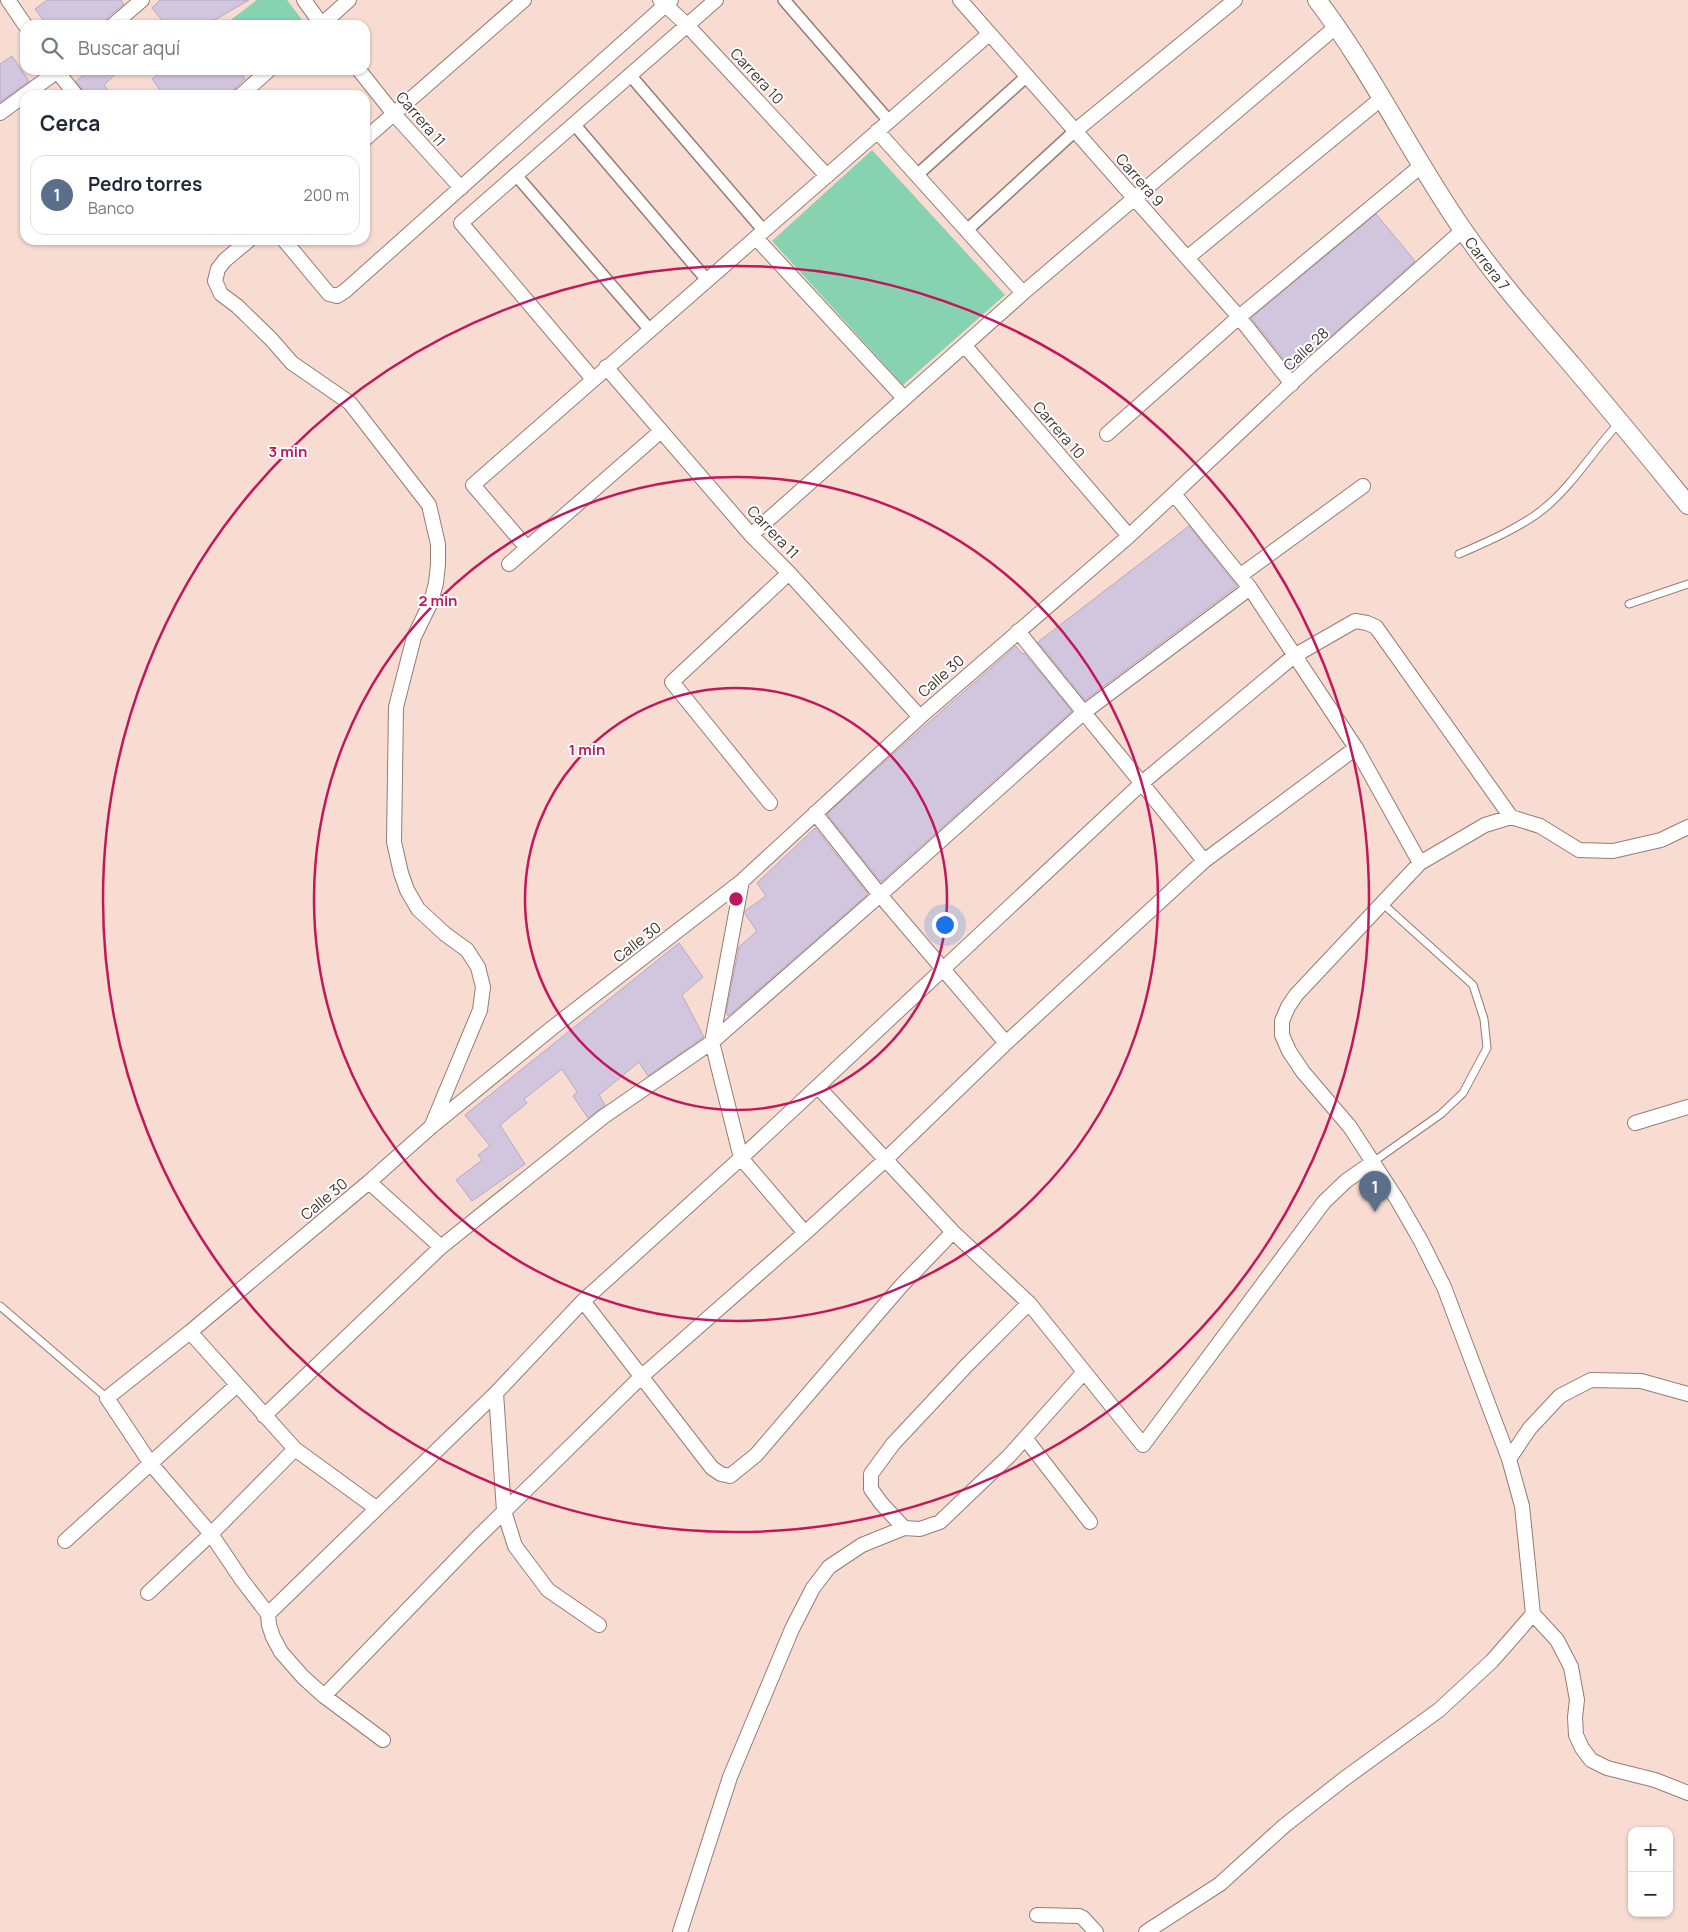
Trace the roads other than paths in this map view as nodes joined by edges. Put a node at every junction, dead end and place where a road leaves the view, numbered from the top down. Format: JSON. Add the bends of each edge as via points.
{"nodes":[{"id":1,"x":8,"y":0,"type":"edge"},
{"id":2,"x":142,"y":0,"type":"edge"},
{"id":3,"x":304,"y":0,"type":"edge"},
{"id":4,"x":349,"y":0,"type":"edge"},
{"id":5,"x":524,"y":0,"type":"edge"},
{"id":6,"x":716,"y":0,"type":"edge"},
{"id":7,"x":784,"y":0,"type":"edge"},
{"id":8,"x":960,"y":0,"type":"edge"},
{"id":9,"x":1235,"y":0,"type":"edge"},
{"id":10,"x":1317,"y":0,"type":"edge"},
{"id":11,"x":666,"y":2,"type":"edge"},
{"id":12,"x":22,"y":20,"type":"edge"},
{"id":13,"x":119,"y":20,"type":"edge"},
{"id":14,"x":318,"y":20,"type":"edge"},
{"id":15,"x":327,"y":20,"type":"edge"},
{"id":16,"x":687,"y":25,"type":"junction"},
{"id":17,"x":1337,"y":26,"type":"junction"},
{"id":18,"x":989,"y":34,"type":"junction"},
{"id":19,"x":630,"y":74,"type":"junction"},
{"id":20,"x":52,"y":75,"type":"edge"},
{"id":21,"x":61,"y":75,"type":"edge"},
{"id":22,"x":264,"y":75,"type":"edge"},
{"id":23,"x":363,"y":75,"type":"edge"},
{"id":24,"x":1027,"y":76,"type":"junction"},
{"id":25,"x":31,"y":90,"type":"edge"},
{"id":26,"x":72,"y":90,"type":"edge"},
{"id":27,"x":247,"y":90,"type":"edge"},
{"id":28,"x":20,"y":98,"type":"edge"},
{"id":29,"x":1382,"y":98,"type":"junction"},
{"id":30,"x":0,"y":112,"type":"edge"},
{"id":31,"x":394,"y":114,"type":"junction"},
{"id":32,"x":889,"y":121,"type":"junction"},
{"id":33,"x":574,"y":124,"type":"junction"},
{"id":34,"x":878,"y":131,"type":"junction"},
{"id":35,"x":1075,"y":131,"type":"junction"},
{"id":36,"x":370,"y":135,"type":"edge"},
{"id":37,"x":1421,"y":166,"type":"junction"},
{"id":38,"x":515,"y":174,"type":"junction"},
{"id":39,"x":917,"y":175,"type":"junction"},
{"id":40,"x":827,"y":176,"type":"junction"},
{"id":41,"x":461,"y":188,"type":"junction"},
{"id":42,"x":1133,"y":197,"type":"junction"},
{"id":43,"x":967,"y":230,"type":"junction"},
{"id":44,"x":1463,"y":230,"type":"junction"},
{"id":45,"x":760,"y":234,"type":"junction"},
{"id":46,"x":243,"y":245,"type":"edge"},
{"id":47,"x":288,"y":245,"type":"edge"},
{"id":48,"x":1187,"y":258,"type":"junction"},
{"id":49,"x":707,"y":280,"type":"junction"},
{"id":50,"x":1023,"y":293,"type":"junction"},
{"id":51,"x":1239,"y":317,"type":"junction"},
{"id":52,"x":650,"y":330,"type":"junction"},
{"id":53,"x":965,"y":346,"type":"junction"},
{"id":54,"x":606,"y":367,"type":"junction"},
{"id":55,"x":593,"y":379,"type":"junction"},
{"id":56,"x":1292,"y":384,"type":"junction"},
{"id":57,"x":904,"y":398,"type":"junction"},
{"id":58,"x":1620,"y":422,"type":"junction"},
{"id":59,"x":661,"y":430,"type":"junction"},
{"id":60,"x":1107,"y":434,"type":"dead end"},
{"id":61,"x":1363,"y":486,"type":"dead end"},
{"id":62,"x":1174,"y":494,"type":"junction"},
{"id":63,"x":1688,"y":505,"type":"edge"},
{"id":64,"x":751,"y":535,"type":"junction"},
{"id":65,"x":1129,"y":536,"type":"junction"},
{"id":66,"x":527,"y":548,"type":"junction"},
{"id":67,"x":1459,"y":554,"type":"dead end"},
{"id":68,"x":509,"y":564,"type":"dead end"},
{"id":69,"x":789,"y":573,"type":"junction"},
{"id":70,"x":1241,"y":575,"type":"junction"},
{"id":71,"x":1688,"y":584,"type":"edge"},
{"id":72,"x":1250,"y":588,"type":"junction"},
{"id":73,"x":1629,"y":604,"type":"dead end"},
{"id":74,"x":1018,"y":631,"type":"junction"},
{"id":75,"x":1294,"y":656,"type":"junction"},
{"id":76,"x":1083,"y":712,"type":"junction"},
{"id":77,"x":920,"y":717,"type":"junction"},
{"id":78,"x":1356,"y":748,"type":"junction"},
{"id":79,"x":1142,"y":782,"type":"junction"},
{"id":80,"x":770,"y":803,"type":"dead end"},
{"id":81,"x":815,"y":813,"type":"junction"},
{"id":82,"x":1511,"y":817,"type":"junction"},
{"id":83,"x":1688,"y":827,"type":"edge"},
{"id":84,"x":1204,"y":861,"type":"junction"},
{"id":85,"x":1420,"y":863,"type":"junction"},
{"id":86,"x":742,"y":881,"type":"junction"},
{"id":87,"x":880,"y":895,"type":"junction"},
{"id":88,"x":1382,"y":903,"type":"junction"},
{"id":89,"x":942,"y":969,"type":"junction"},
{"id":90,"x":712,"y":1042,"type":"junction"},
{"id":91,"x":1006,"y":1043,"type":"junction"},
{"id":92,"x":818,"y":1087,"type":"junction"},
{"id":93,"x":1688,"y":1107,"type":"edge"},
{"id":94,"x":1635,"y":1123,"type":"dead end"},
{"id":95,"x":432,"y":1126,"type":"junction"},
{"id":96,"x":741,"y":1158,"type":"junction"},
{"id":97,"x":885,"y":1160,"type":"junction"},
{"id":98,"x":1373,"y":1162,"type":"junction"},
{"id":99,"x":369,"y":1182,"type":"junction"},
{"id":100,"x":953,"y":1232,"type":"junction"},
{"id":101,"x":805,"y":1233,"type":"junction"},
{"id":102,"x":441,"y":1247,"type":"junction"},
{"id":103,"x":583,"y":1301,"type":"junction"},
{"id":104,"x":1029,"y":1303,"type":"junction"},
{"id":105,"x":0,"y":1306,"type":"edge"},
{"id":106,"x":190,"y":1332,"type":"junction"},
{"id":107,"x":1084,"y":1372,"type":"junction"},
{"id":108,"x":641,"y":1377,"type":"junction"},
{"id":109,"x":237,"y":1385,"type":"junction"},
{"id":110,"x":496,"y":1393,"type":"junction"},
{"id":111,"x":1688,"y":1394,"type":"edge"},
{"id":112,"x":107,"y":1398,"type":"junction"},
{"id":113,"x":264,"y":1416,"type":"junction"},
{"id":114,"x":1025,"y":1438,"type":"junction"},
{"id":115,"x":295,"y":1449,"type":"junction"},
{"id":116,"x":1509,"y":1459,"type":"junction"},
{"id":117,"x":152,"y":1464,"type":"junction"},
{"id":118,"x":376,"y":1508,"type":"junction"},
{"id":119,"x":504,"y":1511,"type":"junction"},
{"id":120,"x":1090,"y":1522,"type":"dead end"},
{"id":121,"x":904,"y":1528,"type":"junction"},
{"id":122,"x":211,"y":1534,"type":"junction"},
{"id":123,"x":65,"y":1542,"type":"dead end"},
{"id":124,"x":148,"y":1593,"type":"dead end"},
{"id":125,"x":268,"y":1614,"type":"junction"},
{"id":126,"x":1533,"y":1614,"type":"junction"},
{"id":127,"x":599,"y":1626,"type":"dead end"},
{"id":128,"x":324,"y":1696,"type":"junction"},
{"id":129,"x":383,"y":1740,"type":"dead end"},
{"id":130,"x":1688,"y":1793,"type":"edge"},
{"id":131,"x":1037,"y":1914,"type":"dead end"},
{"id":132,"x":680,"y":1932,"type":"edge"},
{"id":133,"x":1096,"y":1932,"type":"edge"},
{"id":134,"x":1146,"y":1932,"type":"edge"}],
"edges":[{"from":1,"to":12,"type":"street"},
{"from":2,"to":13,"type":"street"},
{"from":3,"to":14,"type":"street"},
{"from":4,"to":15,"type":"street"},
{"from":5,"to":31,"type":"street"},
{"from":6,"to":16,"type":"street"},
{"from":7,"to":32,"type":"street"},
{"from":8,"to":18,"type":"street","name":"Carrera 9"},
{"from":9,"to":35,"type":"street"},
{"from":10,"to":17,"type":"street","name":"Carrera 7"},
{"from":11,"to":16,"type":"street","name":"Carrera 10"},
{"from":11,"to":41,"type":"street"},
{"from":16,"to":19,"type":"street"},
{"from":16,"to":40,"type":"street","name":"Carrera 10"},
{"from":17,"to":29,"type":"street","name":"Carrera 7"},
{"from":17,"to":42,"type":"street"},
{"from":18,"to":24,"type":"street","name":"Carrera 9"},
{"from":18,"to":32,"type":"street"},
{"from":19,"to":33,"type":"street"},
{"from":19,"to":45,"type":"street"},
{"from":20,"to":25,"type":"street"},
{"from":21,"to":26,"type":"street"},
{"from":22,"to":27,"type":"street"},
{"from":23,"to":31,"type":"street","name":"Carrera 11"},
{"from":24,"to":35,"type":"street","name":"Carrera 9"},
{"from":24,"to":39,"type":"street"},
{"from":28,"to":30,"type":"street"},
{"from":29,"to":37,"type":"street","name":"Carrera 7"},
{"from":29,"to":48,"type":"street"},
{"from":31,"to":36,"type":"street"},
{"from":31,"to":41,"type":"street","name":"Carrera 11"},
{"from":32,"to":34,"type":"street"},
{"from":33,"to":38,"type":"street"},
{"from":33,"to":49,"type":"street"},
{"from":34,"to":39,"type":"street"},
{"from":34,"to":40,"type":"street"},
{"from":35,"to":42,"type":"street","name":"Carrera 9"},
{"from":35,"to":43,"type":"street"},
{"from":37,"to":44,"type":"street","name":"Carrera 7"},
{"from":37,"to":51,"type":"street"},
{"from":38,"to":52,"type":"street"},
{"from":38,"to":55,"type":"street","via":[[461,223]]},
{"from":39,"to":43,"type":"street"},
{"from":40,"to":45,"type":"street"},
{"from":41,"to":47,"type":"street","via":[[337,296],[329,294]]},
{"from":42,"to":48,"type":"street","name":"Carrera 9"},
{"from":42,"to":50,"type":"street"},
{"from":43,"to":50,"type":"street"},
{"from":44,"to":56,"type":"street","name":"Calle 28"},
{"from":44,"to":58,"type":"street","name":"Carrera 7","via":[[1503,284]]},
{"from":45,"to":49,"type":"street"},
{"from":45,"to":57,"type":"street"},
{"from":46,"to":95,"type":"street","via":[[218,269],[215,281],[220,294],[237,306],[292,362],[350,403],[430,505],[435,524],[438,544],[436,583],[414,637],[396,707],[394,842],[404,882],[418,909],[467,950],[478,967],[483,987],[480,1010]]},
{"from":48,"to":51,"type":"street","name":"Carrera 9"},
{"from":49,"to":52,"type":"street"},
{"from":50,"to":53,"type":"street"},
{"from":51,"to":56,"type":"street","name":"Carrera 9"},
{"from":51,"to":60,"type":"street"},
{"from":52,"to":54,"type":"street"},
{"from":53,"to":57,"type":"street"},
{"from":53,"to":65,"type":"street","name":"Carrera 10"},
{"from":54,"to":55,"type":"street"},
{"from":54,"to":59,"type":"street","name":"Carrera 11"},
{"from":55,"to":66,"type":"street","via":[[473,485]]},
{"from":56,"to":62,"type":"street","name":"Calle 28"},
{"from":57,"to":64,"type":"street"},
{"from":58,"to":63,"type":"street","name":"Carrera 7"},
{"from":58,"to":67,"type":"lane","via":[[1546,507],[1504,534]]},
{"from":59,"to":64,"type":"street","name":"Carrera 11"},
{"from":59,"to":66,"type":"street"},
{"from":61,"to":70,"type":"street"},
{"from":62,"to":65,"type":"street","name":"Calle 30"},
{"from":62,"to":70,"type":"street"},
{"from":64,"to":69,"type":"street","name":"Carrera 11"},
{"from":65,"to":74,"type":"street","name":"Calle 30"},
{"from":66,"to":68,"type":"street"},
{"from":69,"to":77,"type":"street","name":"Carrera 11"},
{"from":69,"to":80,"type":"street","via":[[672,682]]},
{"from":70,"to":72,"type":"street"},
{"from":71,"to":73,"type":"lane"},
{"from":72,"to":75,"type":"street"},
{"from":72,"to":76,"type":"street"},
{"from":74,"to":76,"type":"street"},
{"from":74,"to":77,"type":"street","name":"Calle 30"},
{"from":75,"to":78,"type":"street"},
{"from":75,"to":79,"type":"street"},
{"from":75,"to":82,"type":"street","via":[[1355,621],[1367,622],[1376,628]]},
{"from":76,"to":79,"type":"street"},
{"from":76,"to":87,"type":"street"},
{"from":77,"to":81,"type":"street","name":"Calle 30"},
{"from":78,"to":84,"type":"street"},
{"from":78,"to":85,"type":"street"},
{"from":79,"to":84,"type":"street"},
{"from":79,"to":89,"type":"street"},
{"from":81,"to":86,"type":"street","name":"Calle 30"},
{"from":81,"to":87,"type":"street"},
{"from":82,"to":83,"type":"street","via":[[1540,826],[1579,850],[1613,851],[1661,840]]},
{"from":82,"to":85,"type":"street","via":[[1485,825]]},
{"from":84,"to":91,"type":"street"},
{"from":85,"to":88,"type":"street"},
{"from":86,"to":90,"type":"street"},
{"from":86,"to":95,"type":"street","name":"Calle 30"},
{"from":87,"to":89,"type":"street"},
{"from":87,"to":90,"type":"street"},
{"from":88,"to":98,"type":"street","via":[[1296,995],[1282,1021],[1282,1035],[1289,1051],[1350,1127]]},
{"from":88,"to":98,"type":"lane","via":[[1473,984],[1484,1019],[1487,1048],[1463,1093],[1441,1114]]},
{"from":89,"to":91,"type":"street"},
{"from":89,"to":92,"type":"street"},
{"from":90,"to":96,"type":"street"},
{"from":90,"to":102,"type":"street","via":[[603,1117]]},
{"from":91,"to":97,"type":"street"},
{"from":92,"to":96,"type":"street"},
{"from":92,"to":97,"type":"street"},
{"from":93,"to":94,"type":"street"},
{"from":95,"to":99,"type":"street","name":"Calle 30"},
{"from":96,"to":101,"type":"street"},
{"from":96,"to":103,"type":"street"},
{"from":97,"to":100,"type":"street"},
{"from":97,"to":101,"type":"street"},
{"from":98,"to":107,"type":"street","via":[[1324,1202],[1143,1445]]},
{"from":98,"to":116,"type":"street","via":[[1421,1241],[1444,1288]]},
{"from":99,"to":102,"type":"street"},
{"from":99,"to":106,"type":"street","name":"Calle 30"},
{"from":100,"to":104,"type":"street"},
{"from":100,"to":108,"type":"street","via":[[901,1286],[756,1455],[730,1476],[712,1468]]},
{"from":101,"to":108,"type":"street"},
{"from":102,"to":113,"type":"street"},
{"from":103,"to":108,"type":"street"},
{"from":103,"to":110,"type":"street"},
{"from":104,"to":107,"type":"street"},
{"from":104,"to":121,"type":"street","via":[[893,1444],[871,1474],[871,1489]]},
{"from":105,"to":112,"type":"lane"},
{"from":106,"to":109,"type":"street"},
{"from":106,"to":112,"type":"street","name":"Calle 30"},
{"from":107,"to":114,"type":"street"},
{"from":108,"to":119,"type":"street"},
{"from":109,"to":113,"type":"street"},
{"from":109,"to":117,"type":"street"},
{"from":110,"to":118,"type":"street"},
{"from":110,"to":119,"type":"street"},
{"from":111,"to":116,"type":"street","via":[[1641,1381],[1590,1380],[1560,1396],[1530,1428]]},
{"from":112,"to":117,"type":"street"},
{"from":113,"to":115,"type":"street"},
{"from":114,"to":120,"type":"street"},
{"from":114,"to":121,"type":"street","via":[[940,1522],[920,1529]]},
{"from":115,"to":118,"type":"street"},
{"from":115,"to":122,"type":"street"},
{"from":116,"to":126,"type":"street","via":[[1522,1506]]},
{"from":117,"to":122,"type":"street"},
{"from":117,"to":123,"type":"street"},
{"from":118,"to":125,"type":"street"},
{"from":119,"to":127,"type":"street","via":[[515,1546],[548,1590]]},
{"from":119,"to":128,"type":"street"},
{"from":121,"to":132,"type":"street","via":[[856,1549],[829,1567],[813,1588],[792,1629],[730,1777]]},
{"from":122,"to":124,"type":"street"},
{"from":122,"to":125,"type":"street"},
{"from":125,"to":128,"type":"street","via":[[273,1638],[281,1652]]},
{"from":126,"to":130,"type":"street","via":[[1557,1640],[1571,1667],[1577,1700],[1576,1735],[1591,1760]]},
{"from":126,"to":134,"type":"street","via":[[1492,1662],[1439,1710],[1284,1826],[1220,1884]]},
{"from":128,"to":129,"type":"street"},
{"from":131,"to":133,"type":"street","via":[[1078,1916]]}]}
